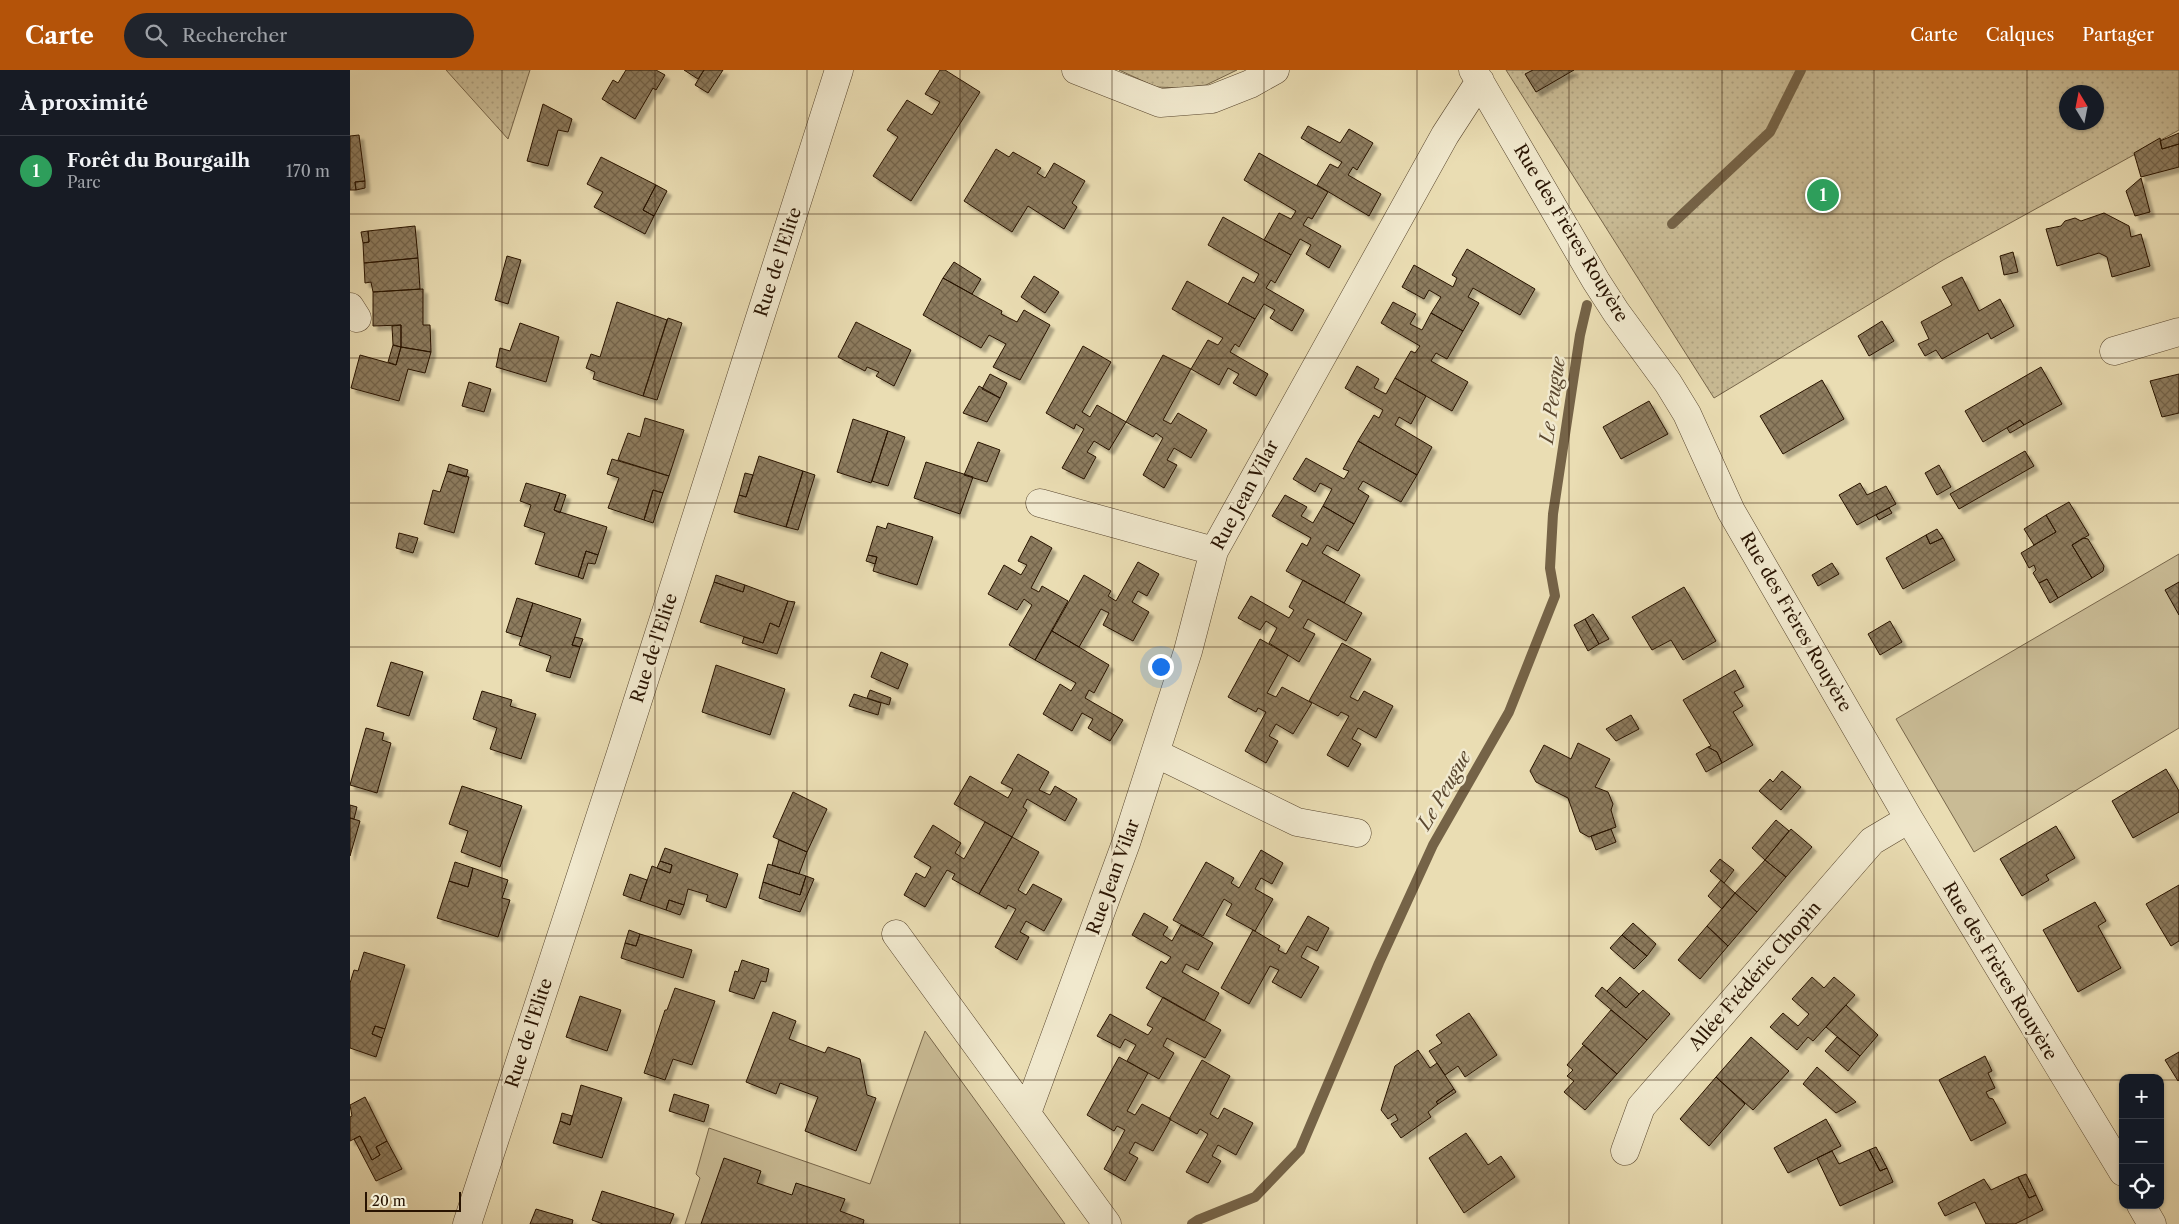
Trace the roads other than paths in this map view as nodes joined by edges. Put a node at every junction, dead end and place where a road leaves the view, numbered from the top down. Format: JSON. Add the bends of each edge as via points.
{"nodes":[{"id":1,"x":839,"y":70,"type":"edge"},
{"id":2,"x":1076,"y":70,"type":"edge"},
{"id":3,"x":1275,"y":70,"type":"edge"},
{"id":4,"x":1476,"y":76,"type":"edge"},
{"id":5,"x":2179,"y":332,"type":"edge"},
{"id":6,"x":2114,"y":351,"type":"dead end"},
{"id":7,"x":1040,"y":503,"type":"dead end"},
{"id":8,"x":1214,"y":551,"type":"junction"},
{"id":9,"x":1155,"y":752,"type":"junction"},
{"id":10,"x":1909,"y":818,"type":"junction"},
{"id":11,"x":1357,"y":833,"type":"dead end"},
{"id":12,"x":896,"y":934,"type":"dead end"},
{"id":13,"x":1026,"y":1113,"type":"junction"},
{"id":14,"x":1625,"y":1151,"type":"dead end"},
{"id":15,"x":2119,"y":1165,"type":"edge"},
{"id":16,"x":2143,"y":1209,"type":"edge"},
{"id":17,"x":466,"y":1224,"type":"edge"},
{"id":18,"x":1107,"y":1224,"type":"edge"},
{"id":19,"x":2152,"y":1224,"type":"edge"}],
"edges":[{"from":1,"to":17,"type":"street","name":"Rue de l'Elite","via":[[618,763]]},
{"from":2,"to":3,"type":"street","via":[[1160,104],[1212,99]]},
{"from":4,"to":8,"type":"street","name":"Rue Jean Vilar"},
{"from":4,"to":10,"type":"street","name":"Rue des Frères Rouyère","via":[[1596,280],[1687,414],[1731,510]]},
{"from":5,"to":6,"type":"street"},
{"from":7,"to":8,"type":"street"},
{"from":8,"to":9,"type":"street","name":"Rue Jean Vilar","via":[[1188,652]]},
{"from":9,"to":11,"type":"street","via":[[1297,822]]},
{"from":9,"to":13,"type":"street","name":"Rue Jean Vilar","via":[[1126,843]]},
{"from":10,"to":14,"type":"street","name":"Allée Frédéric Chopin","via":[[1872,841],[1641,1107]]},
{"from":10,"to":15,"type":"street","name":"Rue des Frères Rouyère"},
{"from":12,"to":13,"type":"street"},
{"from":13,"to":18,"type":"street"},
{"from":16,"to":19,"type":"street"}]}
